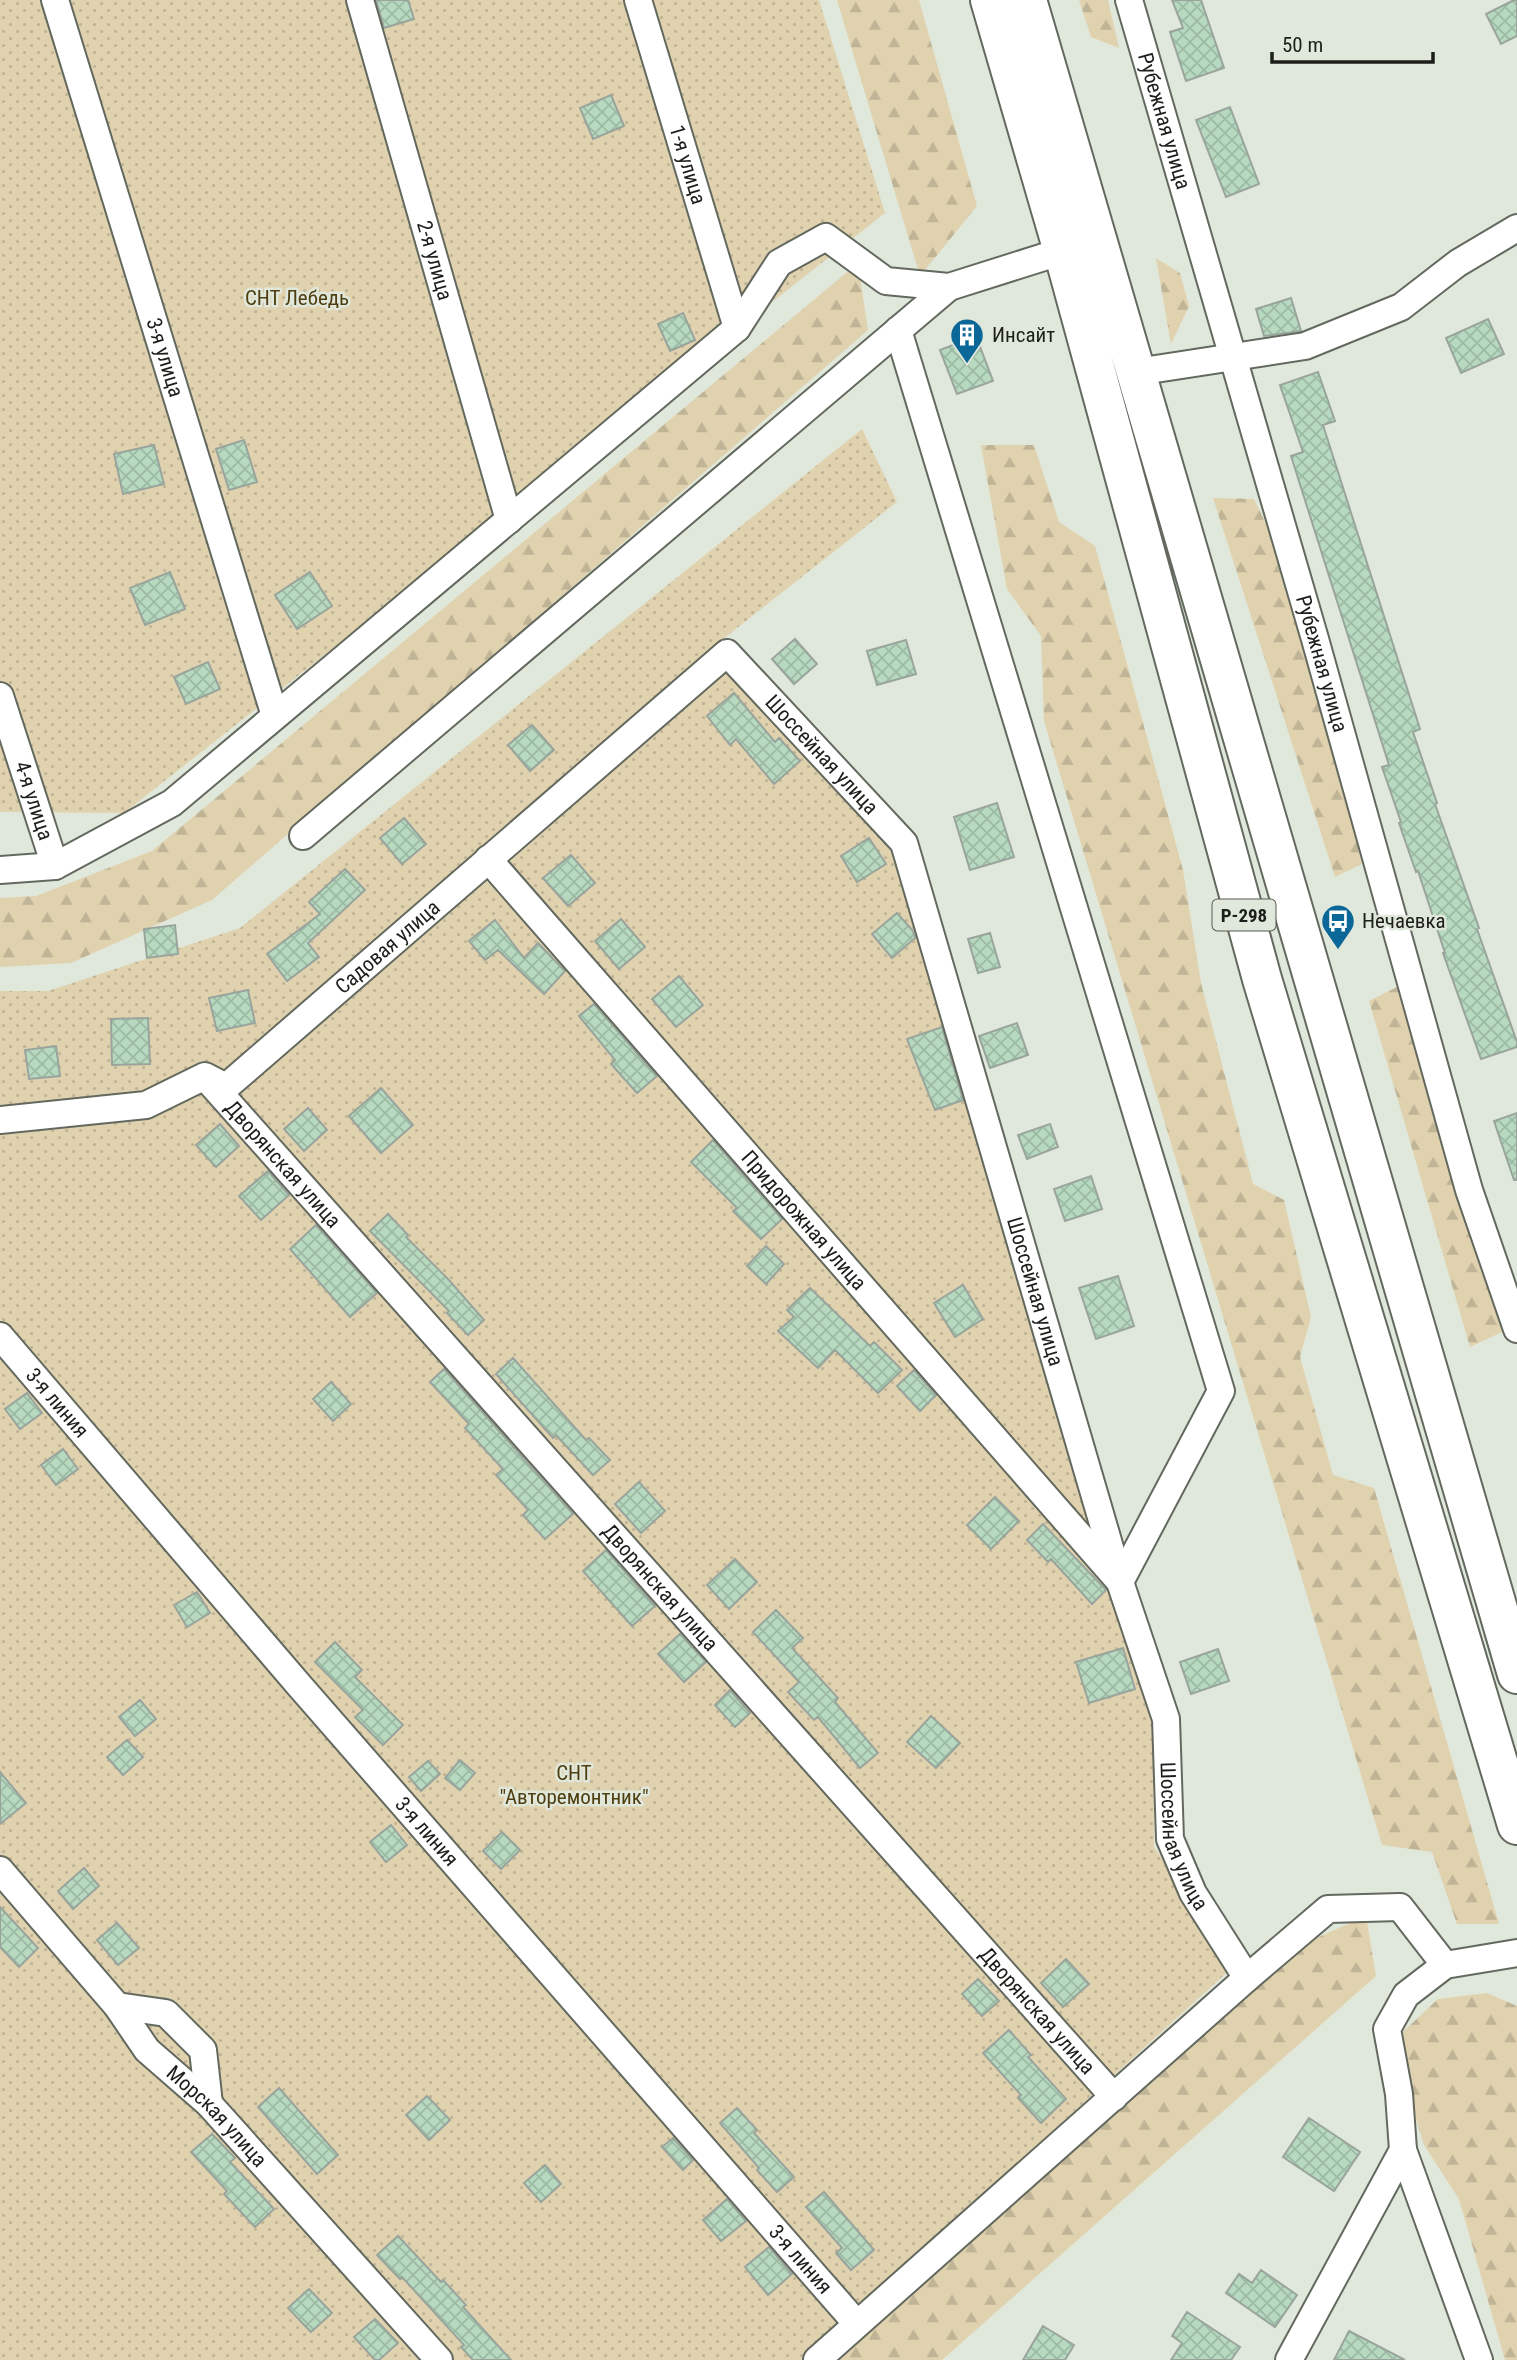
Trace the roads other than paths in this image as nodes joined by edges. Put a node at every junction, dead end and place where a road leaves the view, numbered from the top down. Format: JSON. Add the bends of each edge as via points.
{"nodes":[{"id":1,"x":55,"y":0,"type":"edge"},
{"id":2,"x":360,"y":0,"type":"edge"},
{"id":3,"x":638,"y":0,"type":"edge"},
{"id":4,"x":990,"y":0,"type":"edge"},
{"id":5,"x":1027,"y":0,"type":"edge"},
{"id":6,"x":1129,"y":0,"type":"edge"},
{"id":7,"x":1517,"y":228,"type":"edge"},
{"id":8,"x":1063,"y":251,"type":"junction"},
{"id":9,"x":949,"y":286,"type":"junction"},
{"id":10,"x":737,"y":328,"type":"junction"},
{"id":11,"x":898,"y":330,"type":"junction"},
{"id":12,"x":1234,"y":357,"type":"junction"},
{"id":13,"x":1136,"y":372,"type":"junction"},
{"id":14,"x":509,"y":520,"type":"junction"},
{"id":15,"x":727,"y":653,"type":"joint"},
{"id":16,"x":0,"y":696,"type":"edge"},
{"id":17,"x":275,"y":716,"type":"junction"},
{"id":18,"x":303,"y":836,"type":"dead end"},
{"id":19,"x":488,"y":859,"type":"junction"},
{"id":20,"x":55,"y":866,"type":"junction"},
{"id":21,"x":0,"y":870,"type":"edge"},
{"id":22,"x":205,"y":1076,"type":"junction"},
{"id":23,"x":0,"y":1120,"type":"edge"},
{"id":24,"x":1517,"y":1329,"type":"edge"},
{"id":25,"x":0,"y":1336,"type":"edge"},
{"id":26,"x":1121,"y":1582,"type":"junction"},
{"id":27,"x":1517,"y":1674,"type":"edge"},
{"id":28,"x":1517,"y":1825,"type":"edge"},
{"id":29,"x":0,"y":1870,"type":"edge"},
{"id":30,"x":1517,"y":1953,"type":"edge"},
{"id":31,"x":1445,"y":1965,"type":"junction"},
{"id":32,"x":1247,"y":1978,"type":"junction"},
{"id":33,"x":117,"y":2006,"type":"junction"},
{"id":34,"x":1114,"y":2097,"type":"junction"},
{"id":35,"x":209,"y":2104,"type":"junction"},
{"id":36,"x":1403,"y":2150,"type":"junction"},
{"id":37,"x":857,"y":2324,"type":"junction"},
{"id":38,"x":439,"y":2360,"type":"edge"},
{"id":39,"x":817,"y":2360,"type":"edge"},
{"id":40,"x":1289,"y":2360,"type":"edge"},
{"id":41,"x":1479,"y":2360,"type":"edge"}],
"edges":[{"from":1,"to":17,"type":"street","name":"3-я улица"},
{"from":2,"to":14,"type":"street","name":"2-я улица"},
{"from":3,"to":10,"type":"street","name":"1-я улица"},
{"from":4,"to":8,"type":"highway","number":"Р-298"},
{"from":5,"to":13,"type":"highway","number":"Р-298"},
{"from":6,"to":12,"type":"street","name":"Рубежная улица"},
{"from":7,"to":12,"type":"street","via":[[1401,307],[1304,346]]},
{"from":8,"to":9,"type":"street"},
{"from":8,"to":28,"type":"highway","number":"Р-298","via":[[1262,979]]},
{"from":9,"to":10,"type":"street","via":[[886,281],[826,237],[779,263]]},
{"from":9,"to":11,"type":"street"},
{"from":10,"to":14,"type":"street"},
{"from":11,"to":18,"type":"street"},
{"from":11,"to":26,"type":"street","via":[[1221,1391]]},
{"from":12,"to":13,"type":"street"},
{"from":12,"to":24,"type":"street","name":"Рубежная улица","via":[[1469,1191]]},
{"from":13,"to":27,"type":"highway","number":"Р-298"},
{"from":14,"to":17,"type":"street"},
{"from":15,"to":19,"type":"street","name":"Садовая улица"},
{"from":15,"to":26,"type":"street","name":"Шоссейная улица","via":[[904,843]]},
{"from":16,"to":20,"type":"street","name":"4-я улица"},
{"from":17,"to":20,"type":"street","via":[[172,803]]},
{"from":19,"to":22,"type":"street","name":"Садовая улица","via":[[226,1087]]},
{"from":19,"to":26,"type":"street","name":"Придорожная улица"},
{"from":20,"to":21,"type":"street"},
{"from":22,"to":23,"type":"street","via":[[146,1105]]},
{"from":22,"to":34,"type":"street","name":"Дворянская улица"},
{"from":25,"to":37,"type":"street","name":"3-я линия"},
{"from":26,"to":32,"type":"street","name":"Шоссейная улица","via":[[1166,1719],[1170,1839],[1193,1893]]},
{"from":29,"to":33,"type":"street","name":"Морская улица"},
{"from":30,"to":31,"type":"street"},
{"from":31,"to":32,"type":"street","via":[[1399,1907],[1328,1909]]},
{"from":31,"to":36,"type":"street","via":[[1406,1995],[1387,2029]]},
{"from":32,"to":34,"type":"street"},
{"from":33,"to":35,"type":"street","name":"Морская улица","via":[[147,2050]]},
{"from":33,"to":35,"type":"street","via":[[166,2012],[203,2050]]},
{"from":34,"to":37,"type":"street"},
{"from":35,"to":38,"type":"street","name":"Морская улица"},
{"from":36,"to":40,"type":"street"},
{"from":36,"to":41,"type":"street"},
{"from":37,"to":39,"type":"street"}]}
